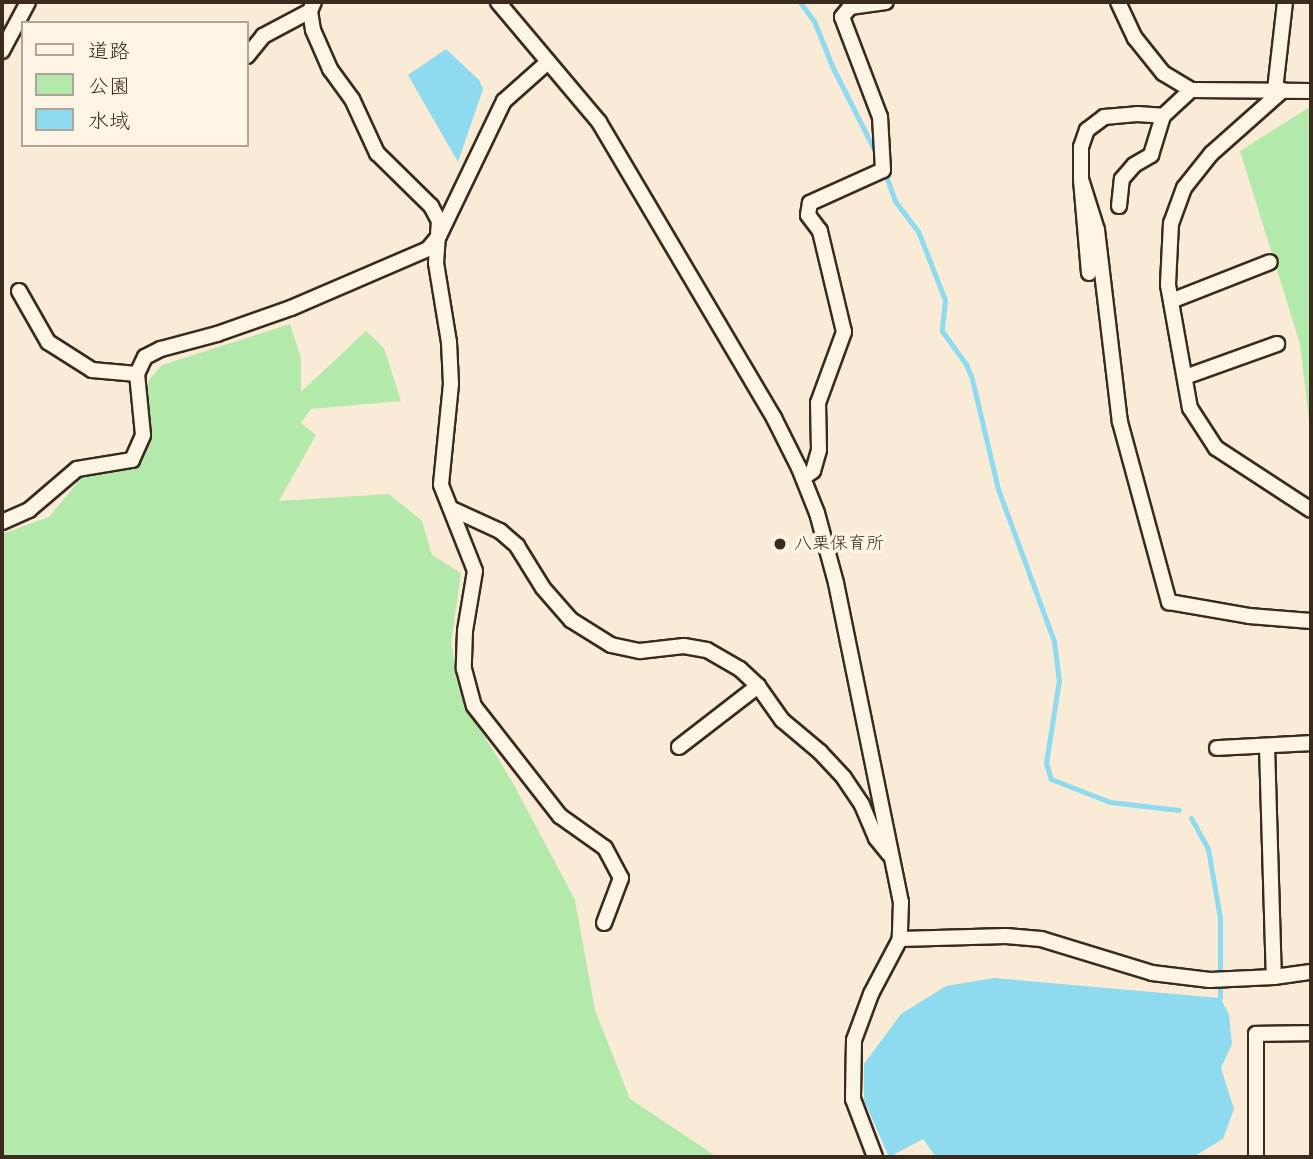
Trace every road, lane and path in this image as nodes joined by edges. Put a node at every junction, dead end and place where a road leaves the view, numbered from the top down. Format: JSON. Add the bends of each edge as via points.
{"nodes":[{"id":1,"x":28,"y":2,"type":"edge"},
{"id":2,"x":499,"y":2,"type":"edge"},
{"id":3,"x":886,"y":2,"type":"edge"},
{"id":4,"x":1118,"y":2,"type":"edge"},
{"id":5,"x":1284,"y":2,"type":"edge"},
{"id":6,"x":312,"y":6,"type":"edge"},
{"id":7,"x":2,"y":51,"type":"edge"},
{"id":8,"x":248,"y":55,"type":"edge"},
{"id":9,"x":548,"y":62,"type":"junction"},
{"id":10,"x":1191,"y":90,"type":"junction"},
{"id":11,"x":1279,"y":90,"type":"junction"},
{"id":12,"x":1311,"y":91,"type":"edge"},
{"id":13,"x":1163,"y":116,"type":"junction"},
{"id":14,"x":1081,"y":179,"type":"junction"},
{"id":15,"x":1119,"y":206,"type":"dead end"},
{"id":16,"x":439,"y":236,"type":"junction"},
{"id":17,"x":1270,"y":262,"type":"dead end"},
{"id":18,"x":1089,"y":273,"type":"dead end"},
{"id":19,"x":19,"y":290,"type":"dead end"},
{"id":20,"x":1171,"y":301,"type":"junction"},
{"id":21,"x":1277,"y":344,"type":"dead end"},
{"id":22,"x":137,"y":374,"type":"junction"},
{"id":23,"x":1185,"y":377,"type":"junction"},
{"id":24,"x":803,"y":478,"type":"junction"},
{"id":25,"x":452,"y":509,"type":"junction"},
{"id":26,"x":1311,"y":510,"type":"edge"},
{"id":27,"x":2,"y":522,"type":"edge"},
{"id":28,"x":1311,"y":621,"type":"edge"},
{"id":29,"x":758,"y":686,"type":"junction"},
{"id":30,"x":1311,"y":743,"type":"edge"},
{"id":31,"x":1268,"y":746,"type":"junction"},
{"id":32,"x":679,"y":747,"type":"dead end"},
{"id":33,"x":1217,"y":748,"type":"dead end"},
{"id":34,"x":891,"y":857,"type":"junction"},
{"id":35,"x":604,"y":923,"type":"dead end"},
{"id":36,"x":900,"y":939,"type":"junction"},
{"id":37,"x":1311,"y":972,"type":"edge"},
{"id":38,"x":1274,"y":978,"type":"junction"},
{"id":39,"x":1311,"y":1033,"type":"edge"},
{"id":40,"x":875,"y":1157,"type":"edge"},
{"id":41,"x":1256,"y":1157,"type":"edge"}],
"edges":[{"from":1,"to":7,"type":"street"},
{"from":2,"to":9,"type":"street"},
{"from":3,"to":24,"type":"street","via":[[850,7],[842,17],[880,117],[883,170],[810,203],[808,215],[820,231],[844,332],[818,402],[819,450],[813,471]]},
{"from":4,"to":10,"type":"street","via":[[1135,38],[1163,73]]},
{"from":5,"to":11,"type":"street"},
{"from":6,"to":8,"type":"street","via":[[263,36]]},
{"from":6,"to":16,"type":"street","via":[[313,30],[330,69],[352,99],[377,153],[431,206],[439,221]]},
{"from":9,"to":16,"type":"street","via":[[504,102]]},
{"from":9,"to":24,"type":"street","via":[[599,122],[774,418]]},
{"from":10,"to":11,"type":"street"},
{"from":10,"to":13,"type":"street"},
{"from":11,"to":12,"type":"street"},
{"from":11,"to":20,"type":"street","via":[[1211,154],[1184,188],[1171,223]]},
{"from":13,"to":14,"type":"street","via":[[1104,117],[1087,130],[1081,147]]},
{"from":13,"to":15,"type":"street","via":[[1151,155],[1122,179]]},
{"from":14,"to":18,"type":"street"},
{"from":14,"to":28,"type":"street","via":[[1097,230],[1120,422],[1168,602]]},
{"from":16,"to":22,"type":"street","via":[[428,249],[291,308],[161,349],[145,357]]},
{"from":16,"to":25,"type":"street","via":[[436,263],[451,384],[441,485]]},
{"from":17,"to":20,"type":"street"},
{"from":19,"to":22,"type":"street","via":[[48,341],[92,370]]},
{"from":20,"to":23,"type":"street"},
{"from":21,"to":23,"type":"street"},
{"from":22,"to":27,"type":"street","via":[[144,435],[132,460],[77,469],[29,510]]},
{"from":23,"to":26,"type":"street","via":[[1191,408],[1216,448]]},
{"from":24,"to":34,"type":"street","via":[[836,583]]},
{"from":25,"to":29,"type":"street","via":[[508,538],[571,620],[611,645],[640,651],[684,646],[707,650],[740,669]]},
{"from":25,"to":35,"type":"street","via":[[475,571],[464,669],[474,706],[560,817],[605,848],[621,878]]},
{"from":29,"to":32,"type":"street"},
{"from":29,"to":34,"type":"street","via":[[782,720],[844,778]]},
{"from":30,"to":31,"type":"street"},
{"from":31,"to":33,"type":"street"},
{"from":31,"to":38,"type":"street"},
{"from":34,"to":36,"type":"street","via":[[901,902]]},
{"from":36,"to":38,"type":"street","via":[[1041,939],[1152,973],[1210,980]]},
{"from":36,"to":40,"type":"street","via":[[853,1040],[853,1099]]},
{"from":37,"to":38,"type":"street"},
{"from":39,"to":41,"type":"street","via":[[1256,1034]]}]}
